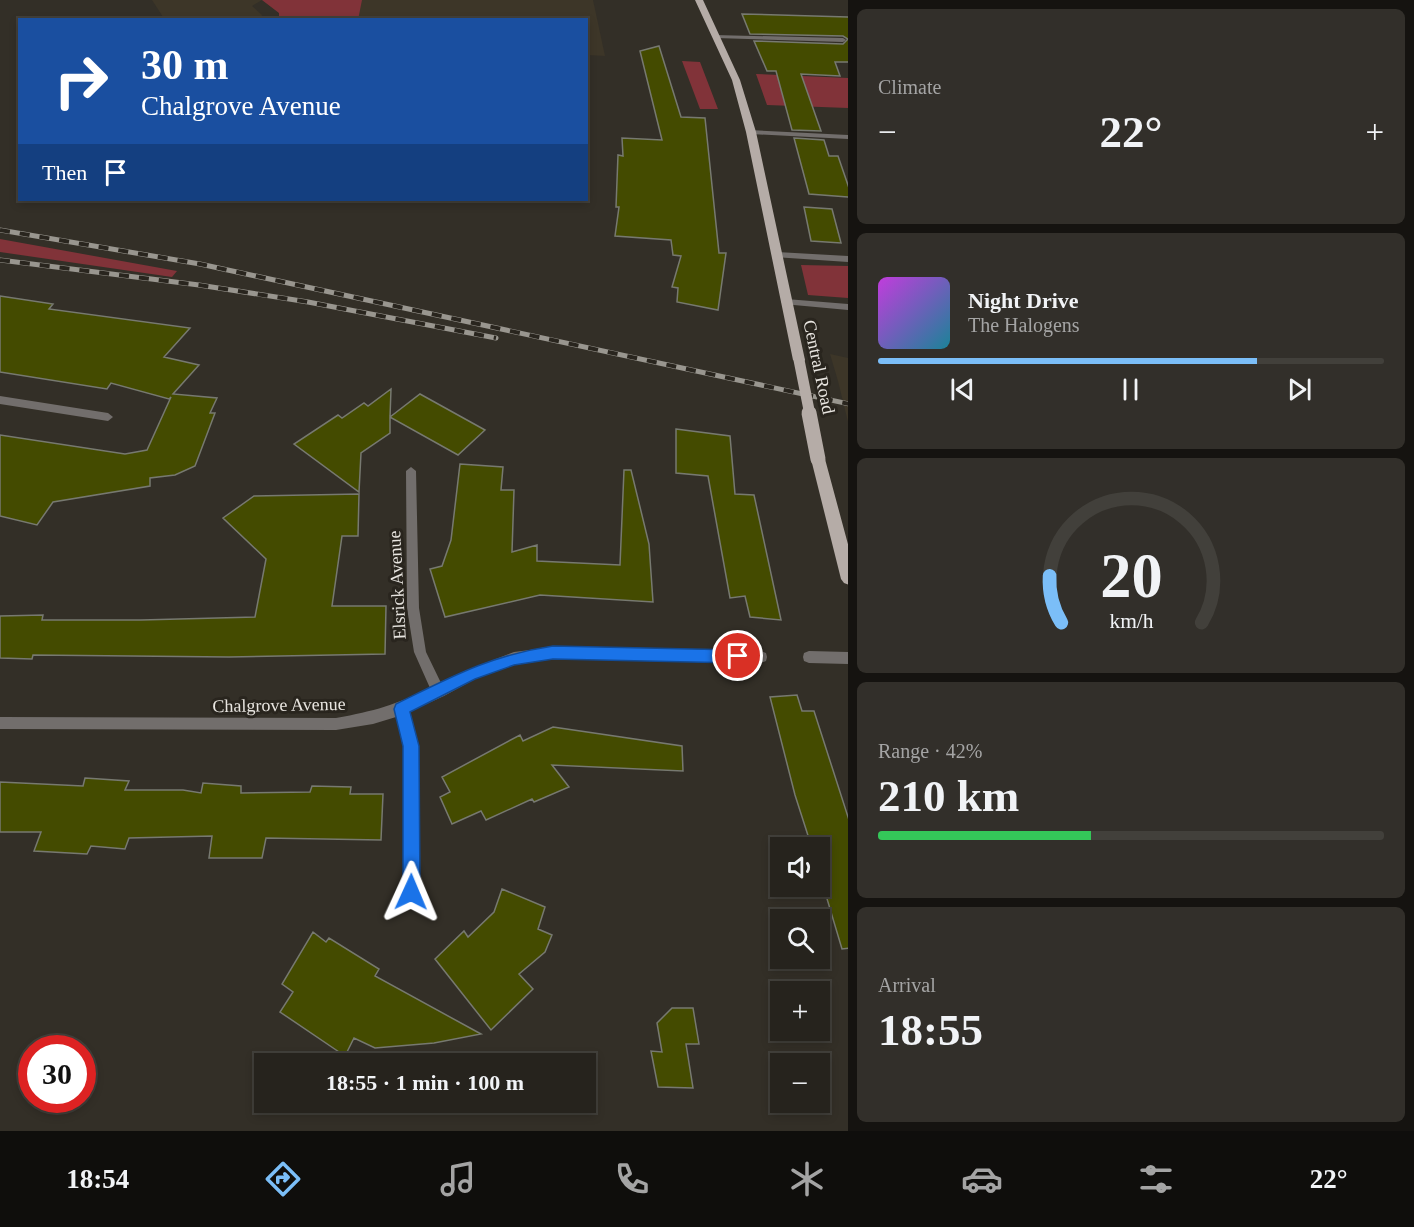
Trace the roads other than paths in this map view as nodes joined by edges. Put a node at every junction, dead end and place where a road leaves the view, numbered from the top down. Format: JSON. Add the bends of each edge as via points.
{"nodes":[{"id":1,"x":699,"y":0,"type":"edge"},
{"id":2,"x":716,"y":36,"type":"junction"},
{"id":3,"x":843,"y":40,"type":"dead end"},
{"id":4,"x":751,"y":132,"type":"junction"},
{"id":5,"x":848,"y":137,"type":"edge"},
{"id":6,"x":777,"y":255,"type":"junction"},
{"id":7,"x":848,"y":259,"type":"edge"},
{"id":8,"x":786,"y":302,"type":"junction"},
{"id":9,"x":848,"y":307,"type":"edge"},
{"id":10,"x":0,"y":400,"type":"edge"},
{"id":11,"x":108,"y":417,"type":"dead end"},
{"id":12,"x":411,"y":471,"type":"dead end"},
{"id":13,"x":848,"y":575,"type":"edge"},
{"id":14,"x":761,"y":657,"type":"dead end"},
{"id":15,"x":809,"y":657,"type":"dead end"},
{"id":16,"x":848,"y":658,"type":"edge"},
{"id":17,"x":439,"y":692,"type":"junction"},
{"id":18,"x":401,"y":709,"type":"junction"},
{"id":19,"x":0,"y":723,"type":"edge"},
{"id":20,"x":411,"y":892,"type":"dead end"}],
"edges":[{"from":1,"to":2,"type":"main road","name":"Central Road"},
{"from":2,"to":3,"type":"street"},
{"from":2,"to":4,"type":"main road","name":"Central Road","via":[[736,80]]},
{"from":4,"to":5,"type":"street"},
{"from":4,"to":6,"type":"main road","name":"Central Road"},
{"from":6,"to":7,"type":"street"},
{"from":6,"to":8,"type":"main road","name":"Central Road"},
{"from":8,"to":9,"type":"street","name":"Central Road"},
{"from":8,"to":13,"type":"main road","name":"Central Road","bridge":true,"via":[[818,459]]},
{"from":10,"to":11,"type":"street"},
{"from":12,"to":17,"type":"street","name":"Elsrick Avenue","via":[[413,608],[420,652]]},
{"from":14,"to":17,"type":"street","name":"Chalgrove Avenue","via":[[553,653],[514,658]]},
{"from":15,"to":16,"type":"street"},
{"from":17,"to":18,"type":"street","name":"Chalgrove Avenue"},
{"from":18,"to":19,"type":"street","name":"Chalgrove Avenue","via":[[336,724]]},
{"from":18,"to":20,"type":"street","via":[[411,746]]}]}
